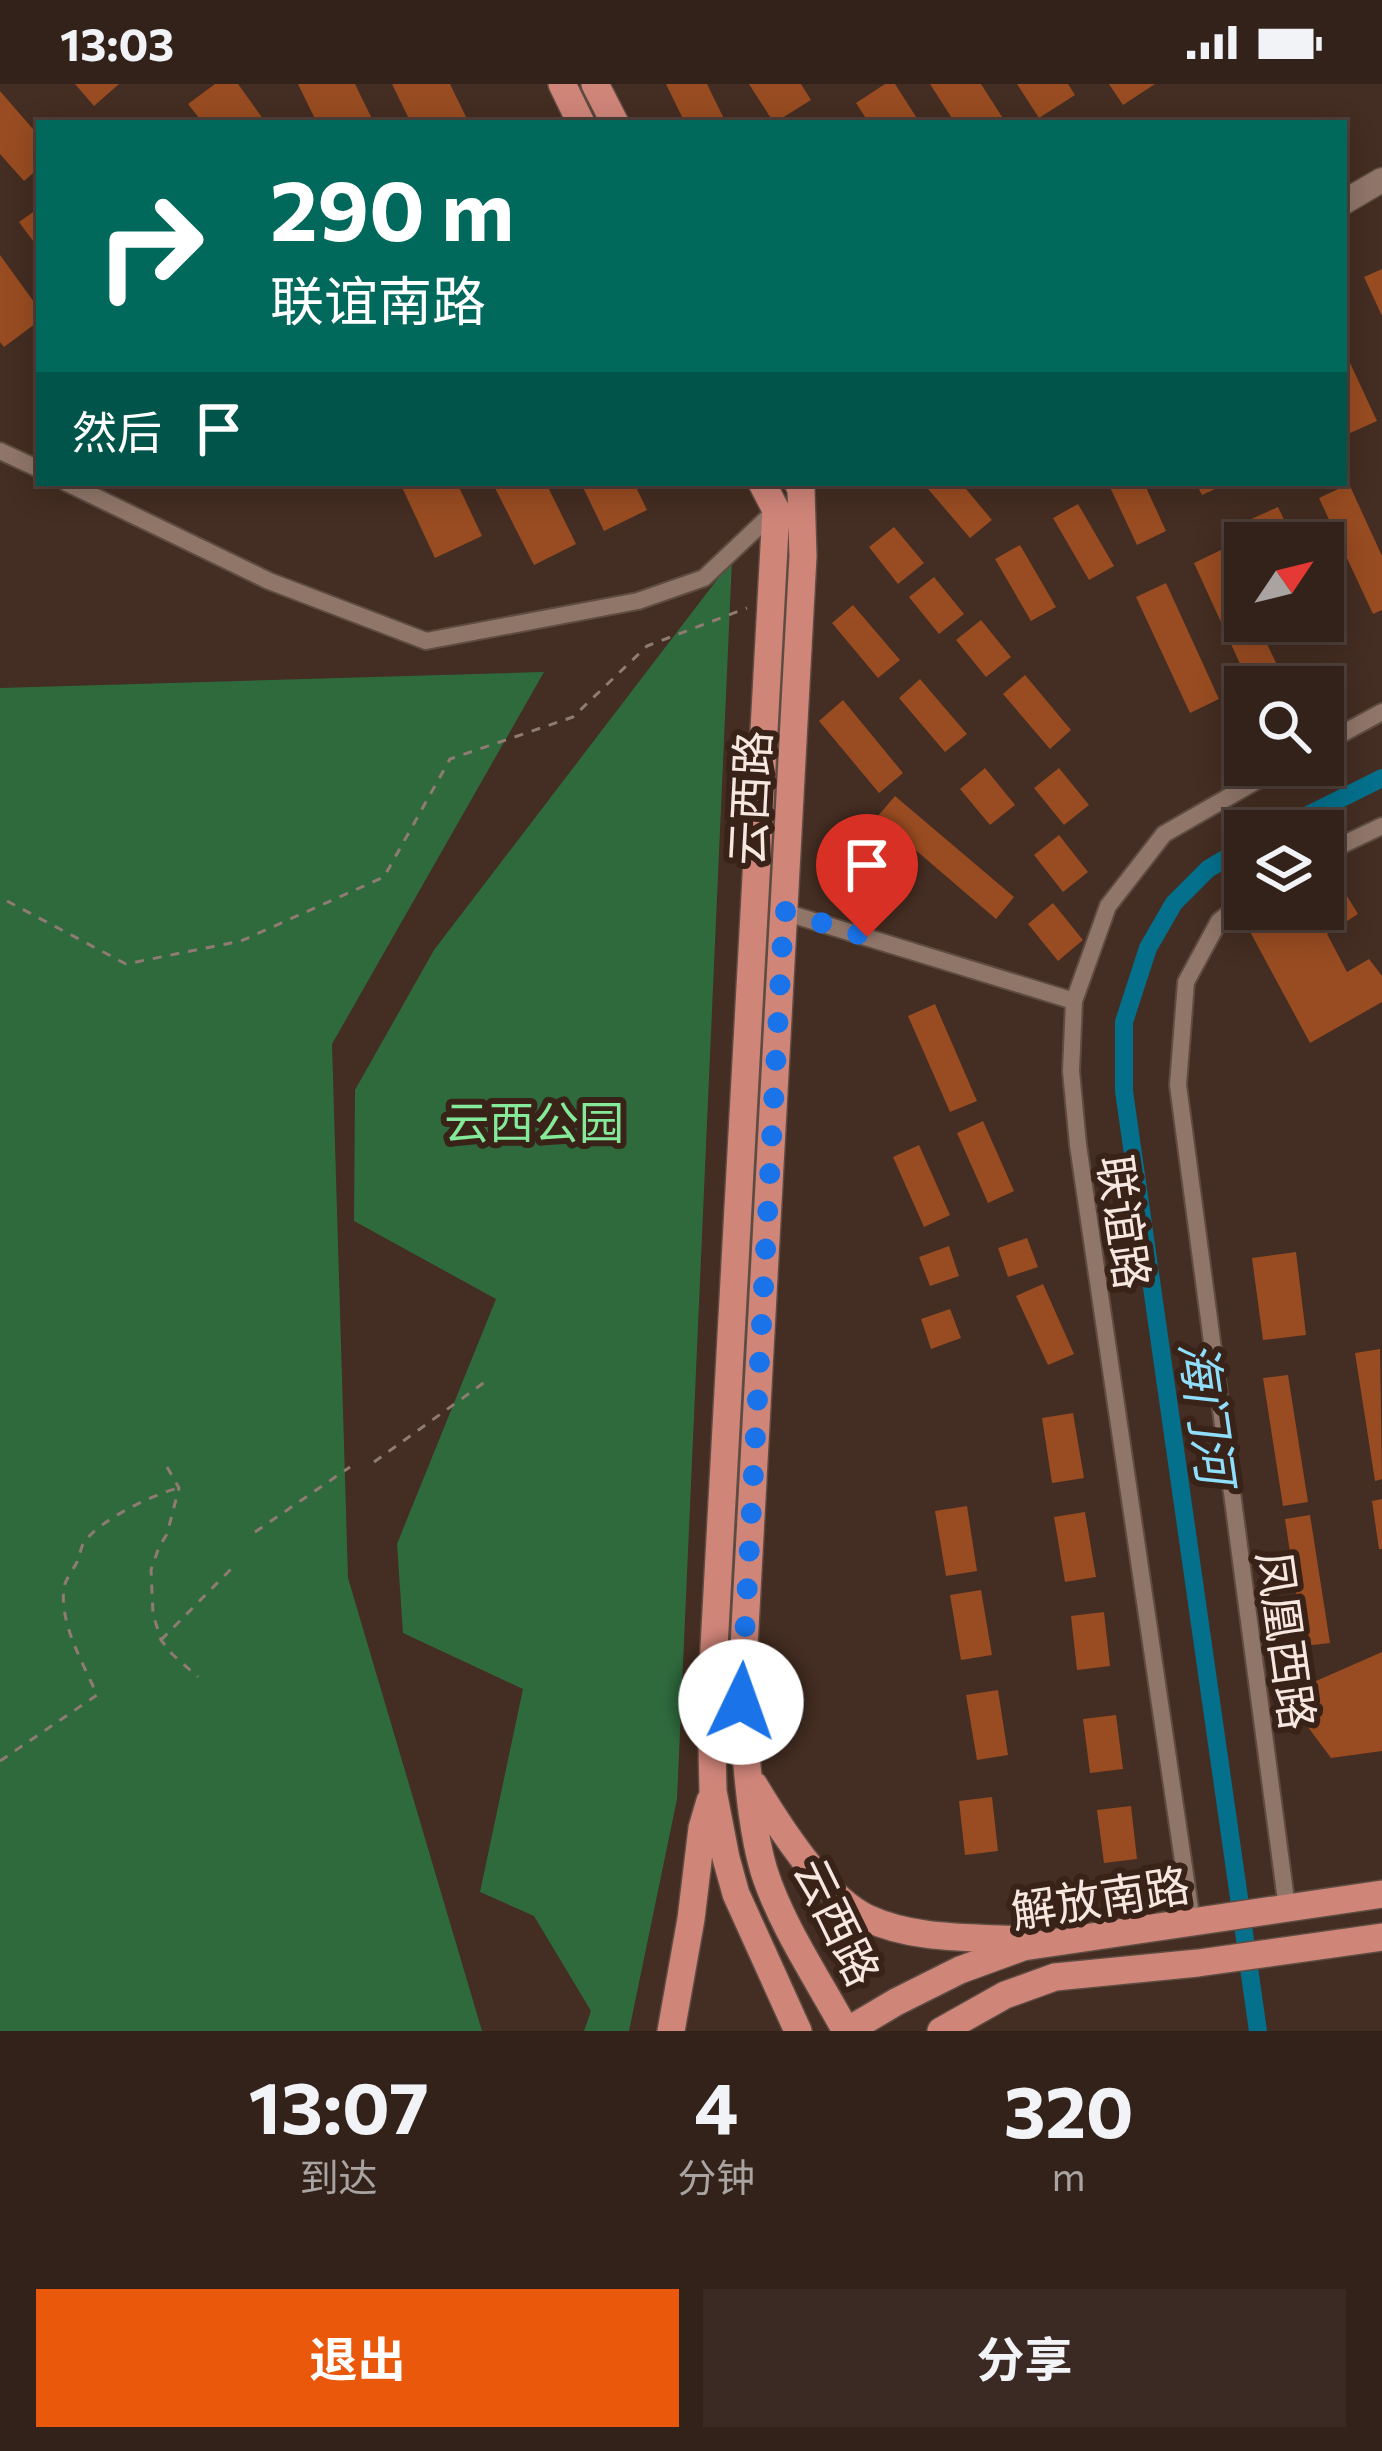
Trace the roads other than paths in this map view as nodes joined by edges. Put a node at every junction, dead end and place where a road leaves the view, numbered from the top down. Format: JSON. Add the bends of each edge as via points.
{"nodes":[{"id":1,"x":562,"y":84,"type":"edge"},
{"id":2,"x":595,"y":84,"type":"edge"},
{"id":3,"x":580,"y":120,"type":"edge"},
{"id":4,"x":613,"y":120,"type":"edge"},
{"id":5,"x":1381,"y":183,"type":"edge"},
{"id":6,"x":1347,"y":200,"type":"edge"},
{"id":7,"x":0,"y":451,"type":"edge"},
{"id":8,"x":36,"y":469,"type":"edge"},
{"id":9,"x":73,"y":486,"type":"edge"},
{"id":10,"x":764,"y":486,"type":"edge"},
{"id":11,"x":804,"y":486,"type":"edge"},
{"id":12,"x":805,"y":486,"type":"edge"},
{"id":13,"x":776,"y":510,"type":"junction"},
{"id":14,"x":1382,"y":712,"type":"edge"},
{"id":15,"x":1344,"y":733,"type":"edge"},
{"id":16,"x":1248,"y":786,"type":"edge"},
{"id":17,"x":1382,"y":826,"type":"edge"},
{"id":18,"x":1344,"y":844,"type":"edge"},
{"id":19,"x":784,"y":911,"type":"junction"},
{"id":20,"x":1224,"y":917,"type":"edge"},
{"id":21,"x":1074,"y":1001,"type":"junction"},
{"id":22,"x":750,"y":1778,"type":"junction"},
{"id":23,"x":712,"y":1791,"type":"junction"},
{"id":24,"x":1382,"y":1894,"type":"edge"},
{"id":25,"x":1284,"y":1909,"type":"junction"},
{"id":26,"x":1201,"y":1921,"type":"junction"},
{"id":27,"x":1382,"y":1937,"type":"edge"},
{"id":28,"x":1050,"y":1941,"type":"junction"},
{"id":29,"x":670,"y":2031,"type":"edge"},
{"id":30,"x":798,"y":2031,"type":"edge"},
{"id":31,"x":847,"y":2031,"type":"edge"},
{"id":32,"x":941,"y":2031,"type":"edge"}],
"edges":[{"from":1,"to":3,"type":"main road"},
{"from":2,"to":4,"type":"main road"},
{"from":5,"to":6,"type":"main road"},
{"from":7,"to":8,"type":"street"},
{"from":9,"to":13,"type":"street","via":[[269,581],[426,641],[638,601],[704,578]]},
{"from":10,"to":13,"type":"main road"},
{"from":11,"to":13,"type":"main road"},
{"from":12,"to":19,"type":"main road","name":"云西路"},
{"from":13,"to":23,"type":"main road","name":"云西路"},
{"from":14,"to":15,"type":"street"},
{"from":16,"to":21,"type":"street","name":"联谊路","via":[[1164,835],[1108,905]]},
{"from":17,"to":18,"type":"street"},
{"from":19,"to":21,"type":"street"},
{"from":19,"to":22,"type":"main road","name":"云西路","via":[[741,1702]]},
{"from":20,"to":25,"type":"street","name":"凤凰西路","via":[[1186,982],[1178,1084]]},
{"from":21,"to":26,"type":"street","name":"联谊路","via":[[1078,1145]]},
{"from":22,"to":28,"type":"main road","via":[[852,1910],[923,1933]]},
{"from":22,"to":31,"type":"main road","name":"云西路","via":[[759,1850],[777,1904]]},
{"from":23,"to":29,"type":"main road","name":"云西路"},
{"from":23,"to":30,"type":"main road","name":"云西路","via":[[736,1894]]},
{"from":24,"to":25,"type":"main road","name":"解放南路"},
{"from":25,"to":26,"type":"main road","name":"解放南路"},
{"from":26,"to":28,"type":"main road","name":"解放南路"},
{"from":27,"to":32,"type":"main road","name":"解放南路","via":[[1055,1977]]},
{"from":28,"to":31,"type":"main road","name":"解放南路","via":[[960,1970]]}]}
